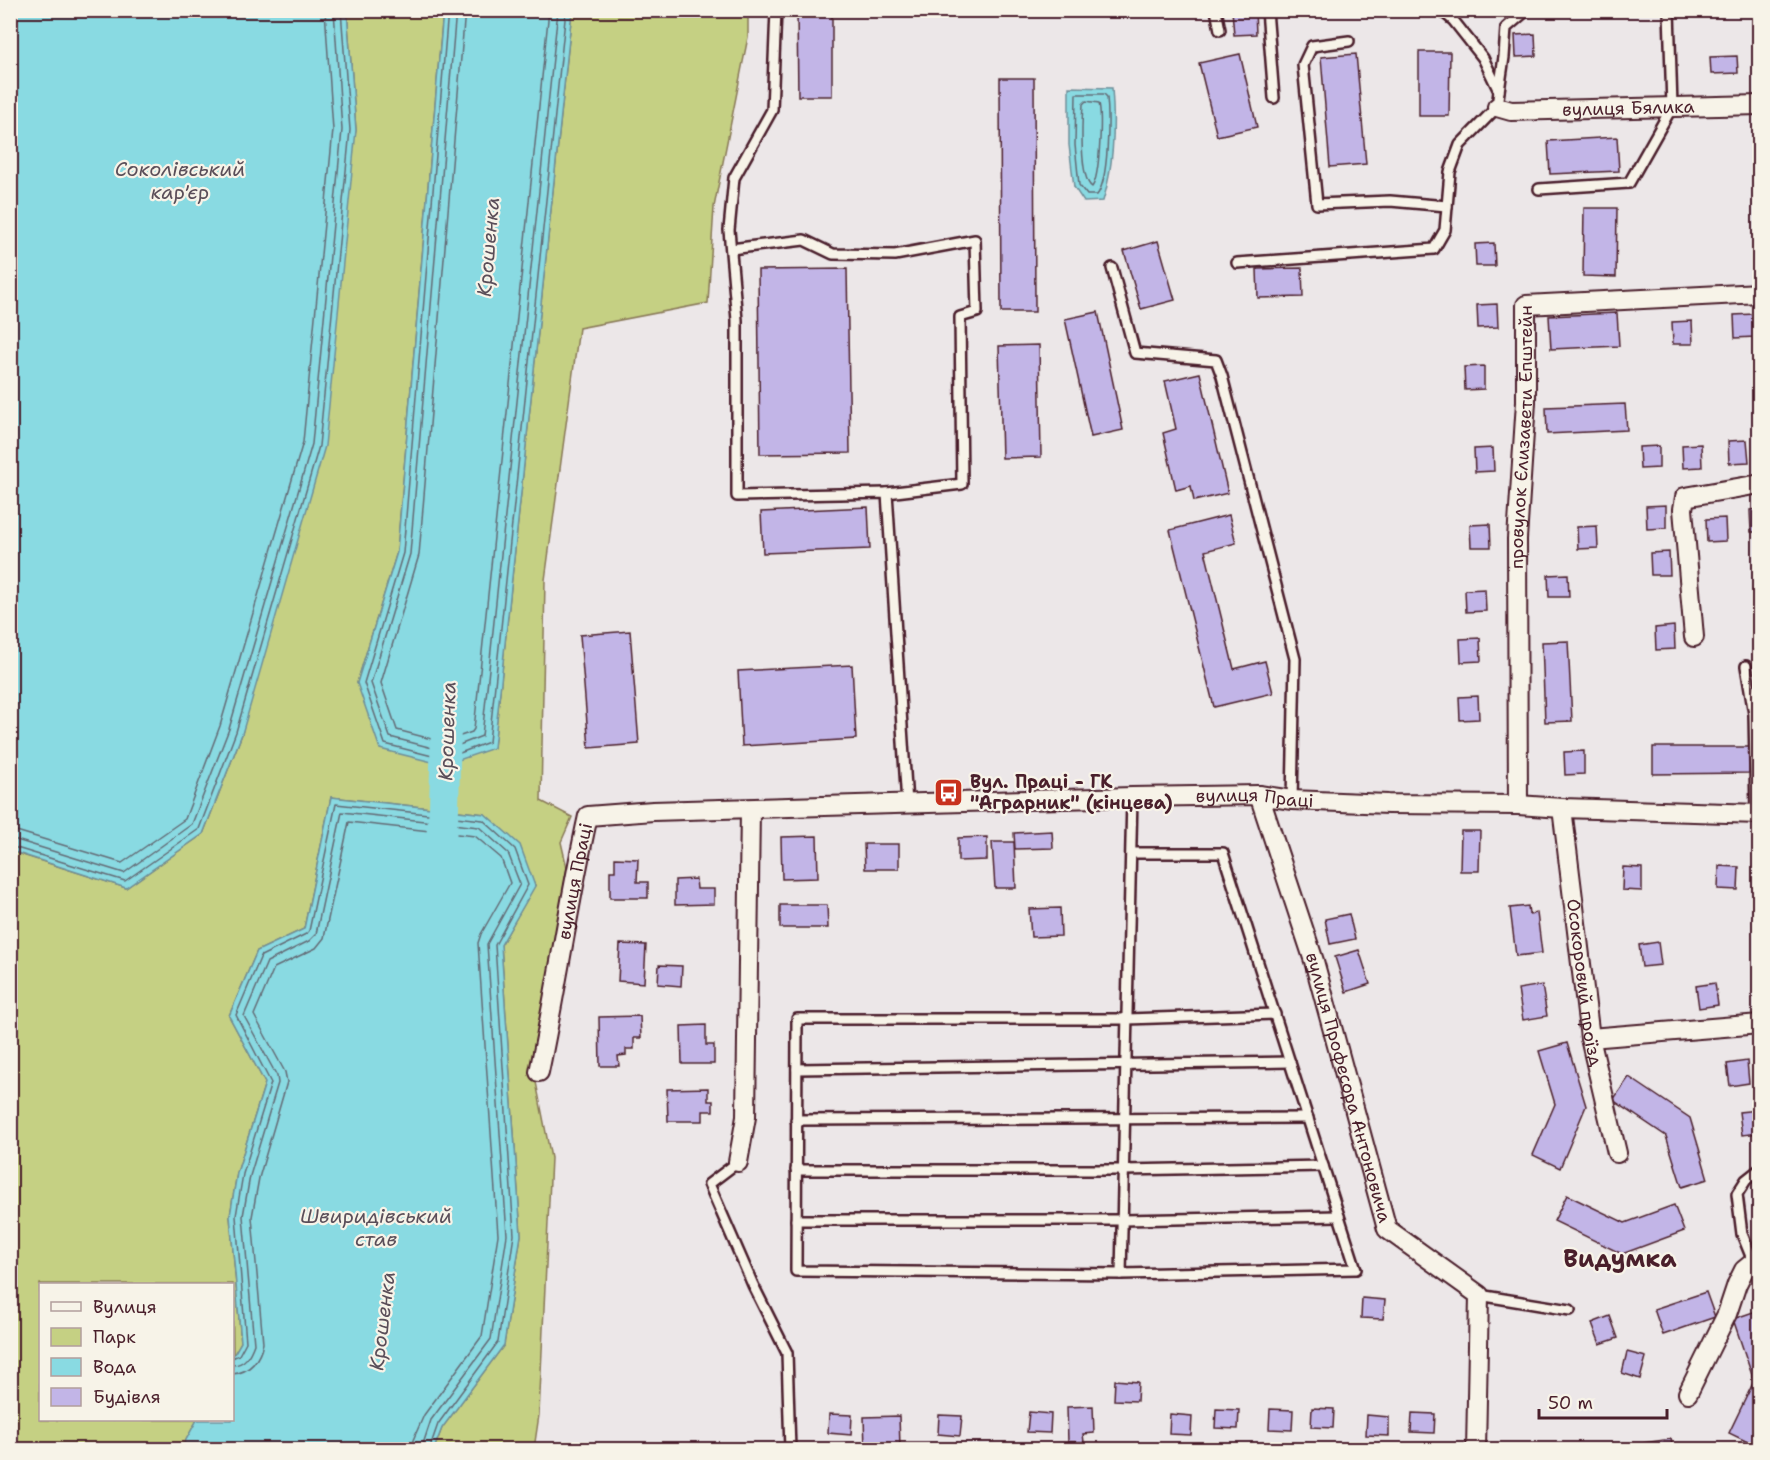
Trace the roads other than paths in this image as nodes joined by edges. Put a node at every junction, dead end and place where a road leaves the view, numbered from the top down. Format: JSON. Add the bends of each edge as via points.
{"nodes":[{"id":1,"x":776,"y":10,"type":"edge"},
{"id":2,"x":1216,"y":10,"type":"edge"},
{"id":3,"x":1267,"y":10,"type":"edge"},
{"id":4,"x":1441,"y":10,"type":"edge"},
{"id":5,"x":1447,"y":10,"type":"edge"},
{"id":6,"x":1527,"y":10,"type":"edge"},
{"id":7,"x":1669,"y":10,"type":"edge"},
{"id":8,"x":1453,"y":20,"type":"junction"},
{"id":9,"x":1220,"y":30,"type":"dead end"},
{"id":10,"x":1349,"y":41,"type":"dead end"},
{"id":11,"x":1274,"y":98,"type":"dead end"},
{"id":12,"x":1498,"y":99,"type":"junction"},
{"id":13,"x":1760,"y":105,"type":"edge"},
{"id":14,"x":1672,"y":107,"type":"junction"},
{"id":15,"x":1539,"y":189,"type":"dead end"},
{"id":16,"x":1447,"y":206,"type":"junction"},
{"id":17,"x":731,"y":249,"type":"junction"},
{"id":18,"x":1237,"y":263,"type":"dead end"},
{"id":19,"x":1112,"y":268,"type":"dead end"},
{"id":20,"x":1760,"y":293,"type":"edge"},
{"id":21,"x":1760,"y":484,"type":"edge"},
{"id":22,"x":887,"y":493,"type":"junction"},
{"id":23,"x":1694,"y":637,"type":"dead end"},
{"id":24,"x":1746,"y":666,"type":"dead end"},
{"id":25,"x":1259,"y":795,"type":"junction"},
{"id":26,"x":1132,"y":797,"type":"junction"},
{"id":27,"x":1292,"y":800,"type":"junction"},
{"id":28,"x":907,"y":804,"type":"junction"},
{"id":29,"x":1518,"y":805,"type":"junction"},
{"id":30,"x":1562,"y":808,"type":"junction"},
{"id":31,"x":750,"y":809,"type":"junction"},
{"id":32,"x":1758,"y":814,"type":"edge"},
{"id":33,"x":1131,"y":854,"type":"junction"},
{"id":34,"x":1275,"y":1014,"type":"junction"},
{"id":35,"x":1127,"y":1019,"type":"junction"},
{"id":36,"x":1760,"y":1024,"type":"edge"},
{"id":37,"x":1590,"y":1038,"type":"junction"},
{"id":38,"x":1290,"y":1062,"type":"junction"},
{"id":39,"x":1126,"y":1065,"type":"junction"},
{"id":40,"x":796,"y":1069,"type":"junction"},
{"id":41,"x":539,"y":1072,"type":"dead end"},
{"id":42,"x":1124,"y":1118,"type":"junction"},
{"id":43,"x":1308,"y":1118,"type":"junction"},
{"id":44,"x":796,"y":1120,"type":"junction"},
{"id":45,"x":1617,"y":1154,"type":"dead end"},
{"id":46,"x":738,"y":1162,"type":"joint"},
{"id":47,"x":1323,"y":1166,"type":"junction"},
{"id":48,"x":1760,"y":1169,"type":"edge"},
{"id":49,"x":796,"y":1170,"type":"junction"},
{"id":50,"x":1123,"y":1170,"type":"junction"},
{"id":51,"x":1339,"y":1216,"type":"junction"},
{"id":52,"x":796,"y":1220,"type":"junction"},
{"id":53,"x":1122,"y":1220,"type":"junction"},
{"id":54,"x":1756,"y":1259,"type":"edge"},
{"id":55,"x":1121,"y":1274,"type":"junction"},
{"id":56,"x":1479,"y":1295,"type":"junction"},
{"id":57,"x":1570,"y":1310,"type":"dead end"},
{"id":58,"x":1688,"y":1393,"type":"dead end"},
{"id":59,"x":790,"y":1449,"type":"edge"},
{"id":60,"x":1476,"y":1449,"type":"edge"}],
"edges":[{"from":1,"to":17,"type":"lane","via":[[772,110],[734,178]]},
{"from":2,"to":9,"type":"lane"},
{"from":3,"to":11,"type":"lane"},
{"from":4,"to":8,"type":"lane"},
{"from":5,"to":8,"type":"lane"},
{"from":6,"to":12,"type":"lane","via":[[1506,28]]},
{"from":7,"to":14,"type":"lane"},
{"from":8,"to":12,"type":"lane","via":[[1483,58]]},
{"from":10,"to":16,"type":"lane","via":[[1312,46],[1303,65],[1317,204],[1390,201]]},
{"from":12,"to":14,"type":"street","name":"вулиця Бялика","via":[[1511,111]]},
{"from":12,"to":16,"type":"lane","via":[[1460,145],[1450,172]]},
{"from":13,"to":14,"type":"street","name":"вулиця Бялика"},
{"from":14,"to":15,"type":"lane","via":[[1629,183]]},
{"from":16,"to":18,"type":"lane","via":[[1445,230],[1434,249]]},
{"from":17,"to":22,"type":"lane","via":[[736,320],[737,496]]},
{"from":17,"to":22,"type":"lane","via":[[804,240],[833,254],[895,255],[975,240],[977,312],[960,317],[962,484]]},
{"from":19,"to":27,"type":"lane","via":[[1135,353],[1216,360],[1222,376],[1295,659]]},
{"from":20,"to":29,"type":"street","name":"провулок Єлизавети Епштейн","via":[[1526,305],[1526,402],[1517,539]]},
{"from":21,"to":23,"type":"street","via":[[1685,497]]},
{"from":22,"to":28,"type":"lane"},
{"from":24,"to":32,"type":"lane","via":[[1754,714]]},
{"from":25,"to":26,"type":"street","name":"вулиця Праці"},
{"from":25,"to":27,"type":"street","name":"вулиця Праці"},
{"from":25,"to":56,"type":"street","name":"вулиця Професора Антоновича","via":[[1314,962],[1387,1229]]},
{"from":26,"to":28,"type":"street","name":"вулиця Праці"},
{"from":26,"to":33,"type":"lane"},
{"from":27,"to":29,"type":"street","name":"вулиця Праці"},
{"from":28,"to":31,"type":"street","name":"вулиця Праці"},
{"from":29,"to":30,"type":"street","name":"вулиця Праці"},
{"from":30,"to":32,"type":"street","name":"вулиця Праці"},
{"from":30,"to":37,"type":"street","name":"Осокоровий проїзд"},
{"from":31,"to":41,"type":"street","name":"вулиця Праці","via":[[588,816]]},
{"from":31,"to":46,"type":"street","via":[[746,1117]]},
{"from":33,"to":34,"type":"lane","via":[[1223,853]]},
{"from":33,"to":35,"type":"lane"},
{"from":34,"to":35,"type":"lane"},
{"from":34,"to":38,"type":"lane"},
{"from":35,"to":39,"type":"lane"},
{"from":35,"to":40,"type":"lane","via":[[797,1019]]},
{"from":36,"to":37,"type":"street"},
{"from":37,"to":45,"type":"street","name":"Осокоровий проїзд"},
{"from":38,"to":39,"type":"lane"},
{"from":38,"to":43,"type":"lane"},
{"from":39,"to":40,"type":"lane"},
{"from":39,"to":42,"type":"lane"},
{"from":40,"to":44,"type":"lane"},
{"from":42,"to":43,"type":"lane"},
{"from":42,"to":44,"type":"lane"},
{"from":42,"to":50,"type":"lane"},
{"from":43,"to":47,"type":"lane"},
{"from":44,"to":49,"type":"lane"},
{"from":46,"to":59,"type":"lane","via":[[709,1184],[787,1353]]},
{"from":47,"to":50,"type":"lane"},
{"from":47,"to":51,"type":"lane"},
{"from":48,"to":54,"type":"lane","via":[[1737,1194],[1742,1234]]},
{"from":49,"to":50,"type":"lane"},
{"from":49,"to":52,"type":"lane"},
{"from":50,"to":53,"type":"lane"},
{"from":51,"to":53,"type":"lane"},
{"from":51,"to":55,"type":"lane","via":[[1356,1269]]},
{"from":52,"to":53,"type":"lane"},
{"from":52,"to":55,"type":"lane","via":[[796,1271]]},
{"from":53,"to":55,"type":"lane"},
{"from":54,"to":58,"type":"street","via":[[1744,1270]]},
{"from":56,"to":57,"type":"lane"},
{"from":56,"to":60,"type":"street"}]}
